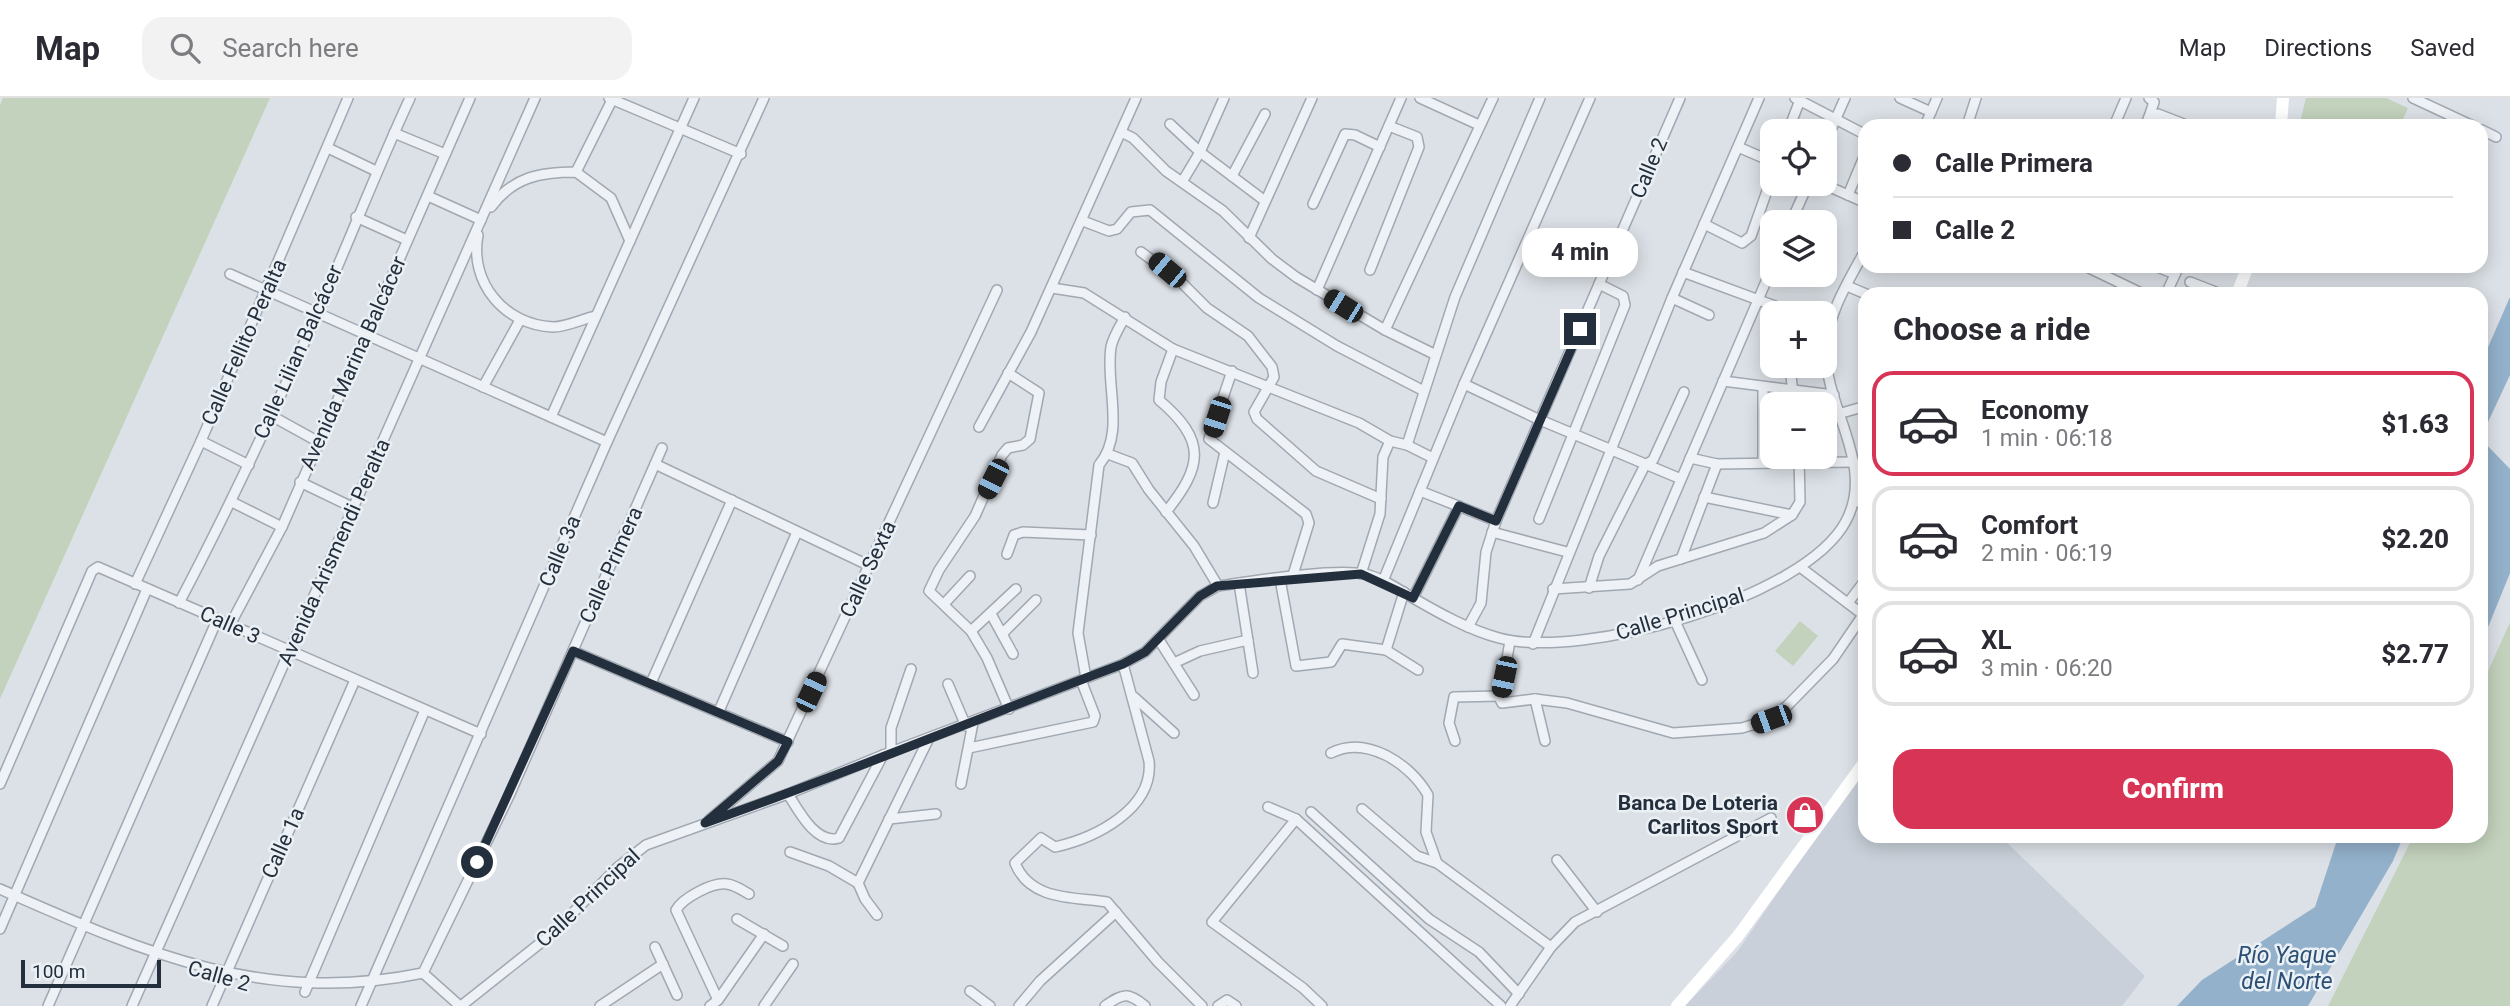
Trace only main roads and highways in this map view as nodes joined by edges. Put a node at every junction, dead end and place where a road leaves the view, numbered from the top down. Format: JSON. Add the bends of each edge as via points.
{"nodes":[{"id":1,"x":2283,"y":98,"type":"edge"},
{"id":2,"x":2282,"y":119,"type":"edge"},
{"id":3,"x":1858,"y":771,"type":"edge"},
{"id":4,"x":1676,"y":1006,"type":"edge"}],
"edges":[{"from":1,"to":2,"type":"main road"},
{"from":3,"to":4,"type":"main road","via":[[1738,936]]}]}
